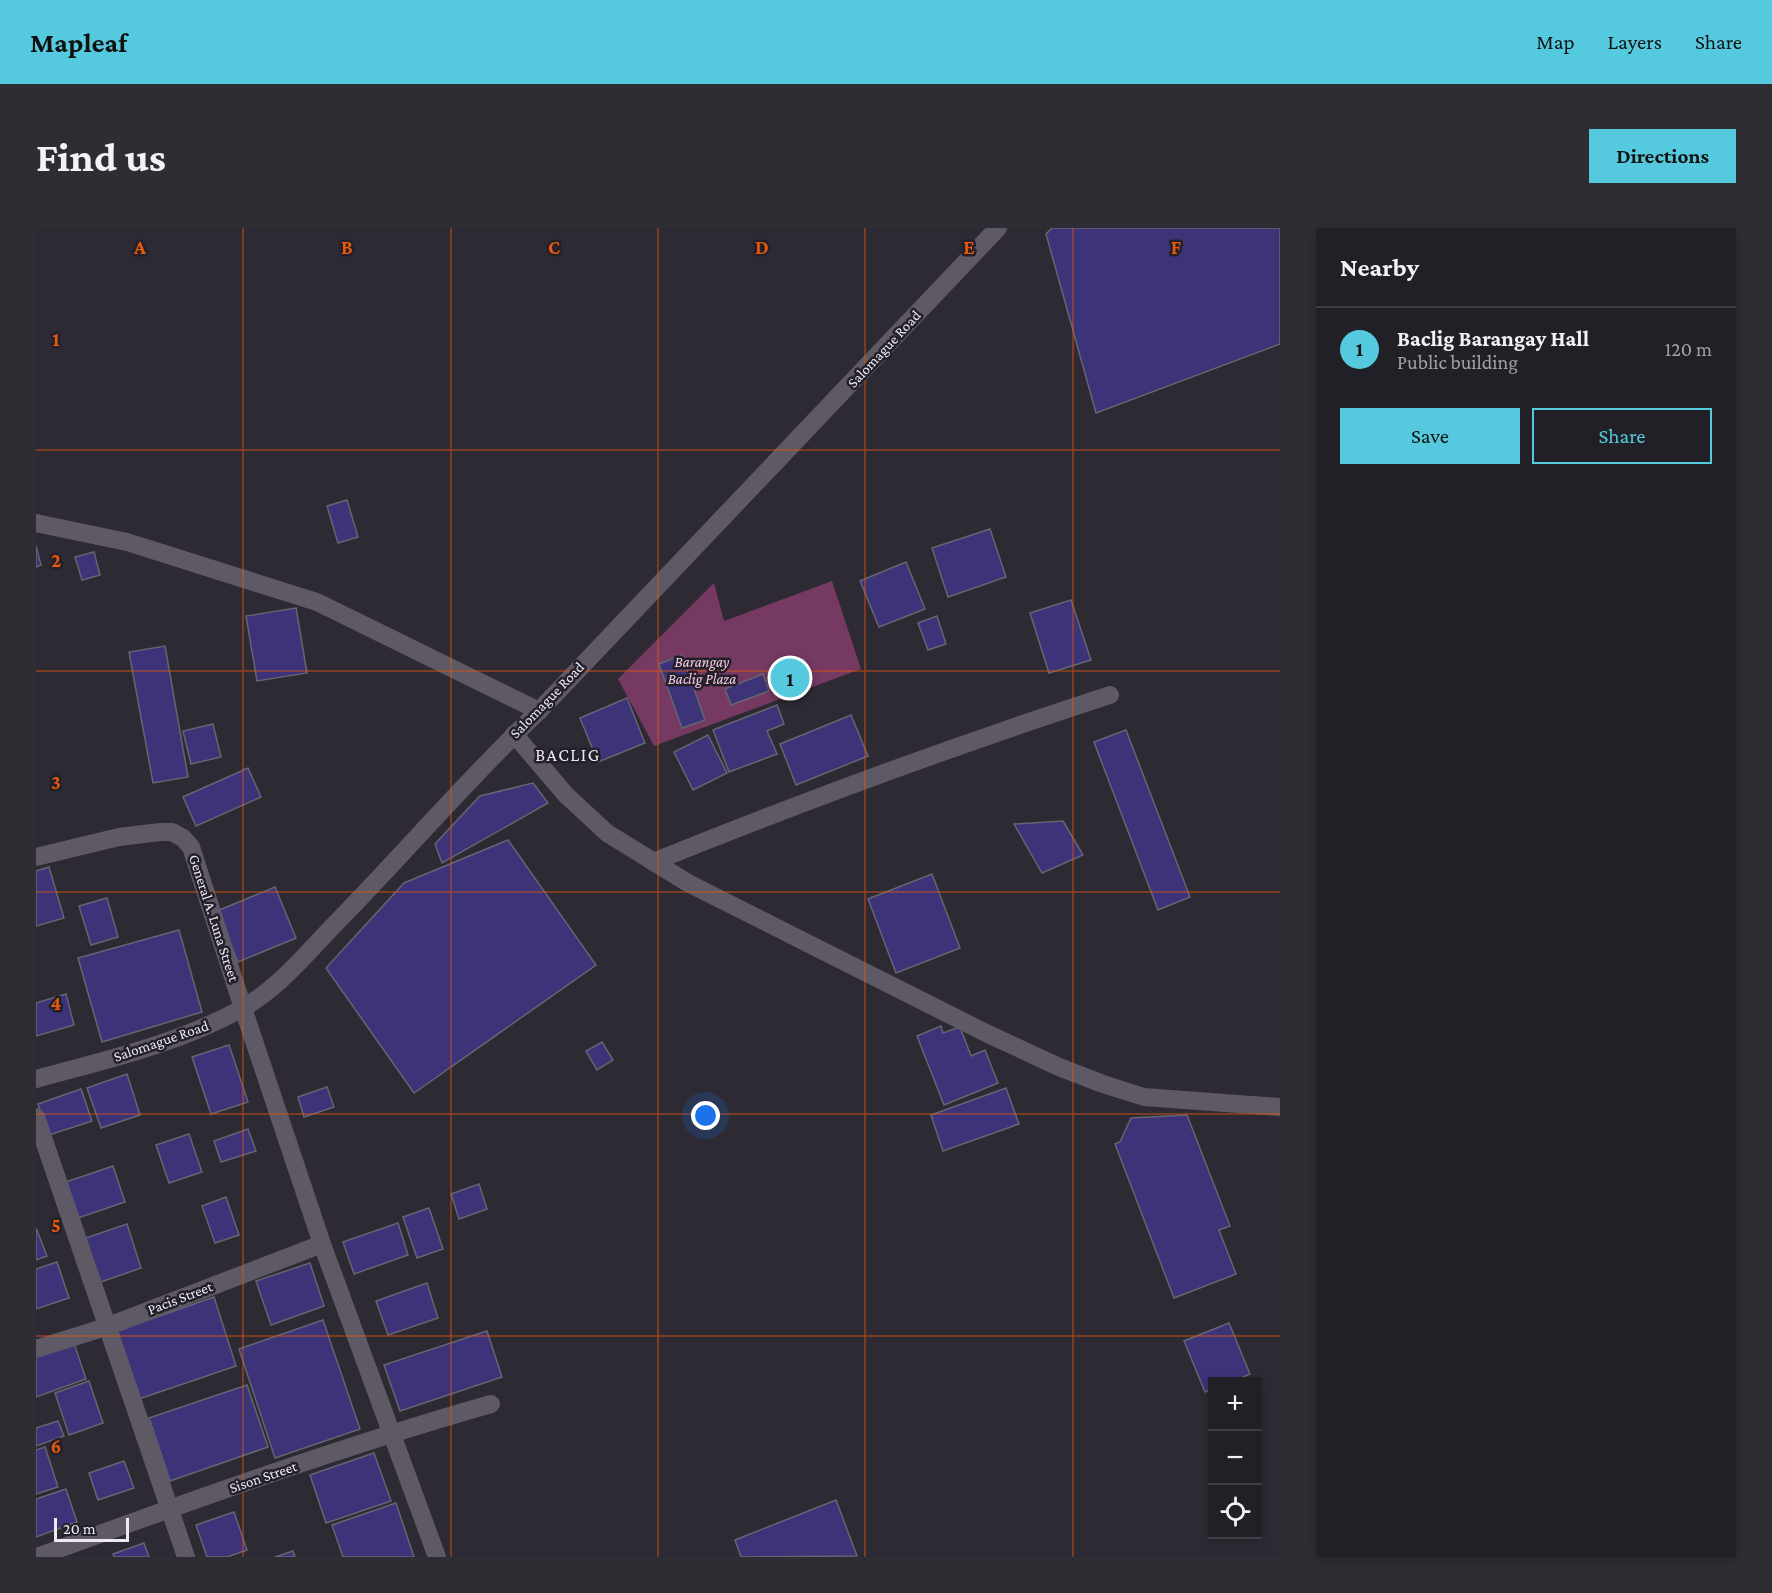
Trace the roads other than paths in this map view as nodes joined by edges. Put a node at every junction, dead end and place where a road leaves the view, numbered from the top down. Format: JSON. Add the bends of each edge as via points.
{"nodes":[{"id":1,"x":998,"y":228,"type":"edge"},
{"id":2,"x":36,"y":523,"type":"edge"},
{"id":3,"x":1110,"y":695,"type":"dead end"},
{"id":4,"x":539,"y":711,"type":"junction"},
{"id":5,"x":514,"y":734,"type":"junction"},
{"id":6,"x":36,"y":857,"type":"edge"},
{"id":7,"x":653,"y":862,"type":"junction"},
{"id":8,"x":243,"y":1008,"type":"junction"},
{"id":9,"x":36,"y":1079,"type":"edge"},
{"id":10,"x":1280,"y":1107,"type":"edge"},
{"id":11,"x":36,"y":1117,"type":"edge"},
{"id":12,"x":322,"y":1244,"type":"junction"},
{"id":13,"x":106,"y":1327,"type":"junction"},
{"id":14,"x":36,"y":1349,"type":"edge"},
{"id":15,"x":491,"y":1404,"type":"dead end"},
{"id":16,"x":392,"y":1432,"type":"junction"},
{"id":17,"x":168,"y":1509,"type":"junction"},
{"id":18,"x":37,"y":1557,"type":"edge"},
{"id":19,"x":186,"y":1557,"type":"edge"},
{"id":20,"x":436,"y":1557,"type":"edge"}],
"edges":[{"from":1,"to":4,"type":"street","name":"Salomague Road"},
{"from":2,"to":4,"type":"street","via":[[126,542],[317,602]]},
{"from":3,"to":7,"type":"street","via":[[765,816]]},
{"from":4,"to":5,"type":"street","name":"Salomague Road"},
{"from":5,"to":7,"type":"street","via":[[566,795],[607,833]]},
{"from":5,"to":8,"type":"street","name":"Salomague Road","via":[[288,972]]},
{"from":6,"to":8,"type":"street","name":"General A. Luna Street","via":[[118,837],[172,831],[183,838],[195,856]]},
{"from":7,"to":10,"type":"street","via":[[871,976],[1070,1071],[1144,1097]]},
{"from":8,"to":9,"type":"street","name":"Salomague Road","via":[[196,1031]]},
{"from":8,"to":12,"type":"street","name":"General A. Luna Street"},
{"from":11,"to":13,"type":"street"},
{"from":12,"to":13,"type":"street","name":"Pacis Street"},
{"from":12,"to":16,"type":"street","name":"General A. Luna Street"},
{"from":13,"to":14,"type":"street","name":"Pacis Street"},
{"from":13,"to":17,"type":"street"},
{"from":15,"to":16,"type":"street","name":"Sison Street"},
{"from":16,"to":17,"type":"street","name":"Sison Street"},
{"from":16,"to":20,"type":"street","name":"General A. Luna Street"},
{"from":17,"to":18,"type":"street","name":"Sison Street"},
{"from":17,"to":19,"type":"street"}]}
